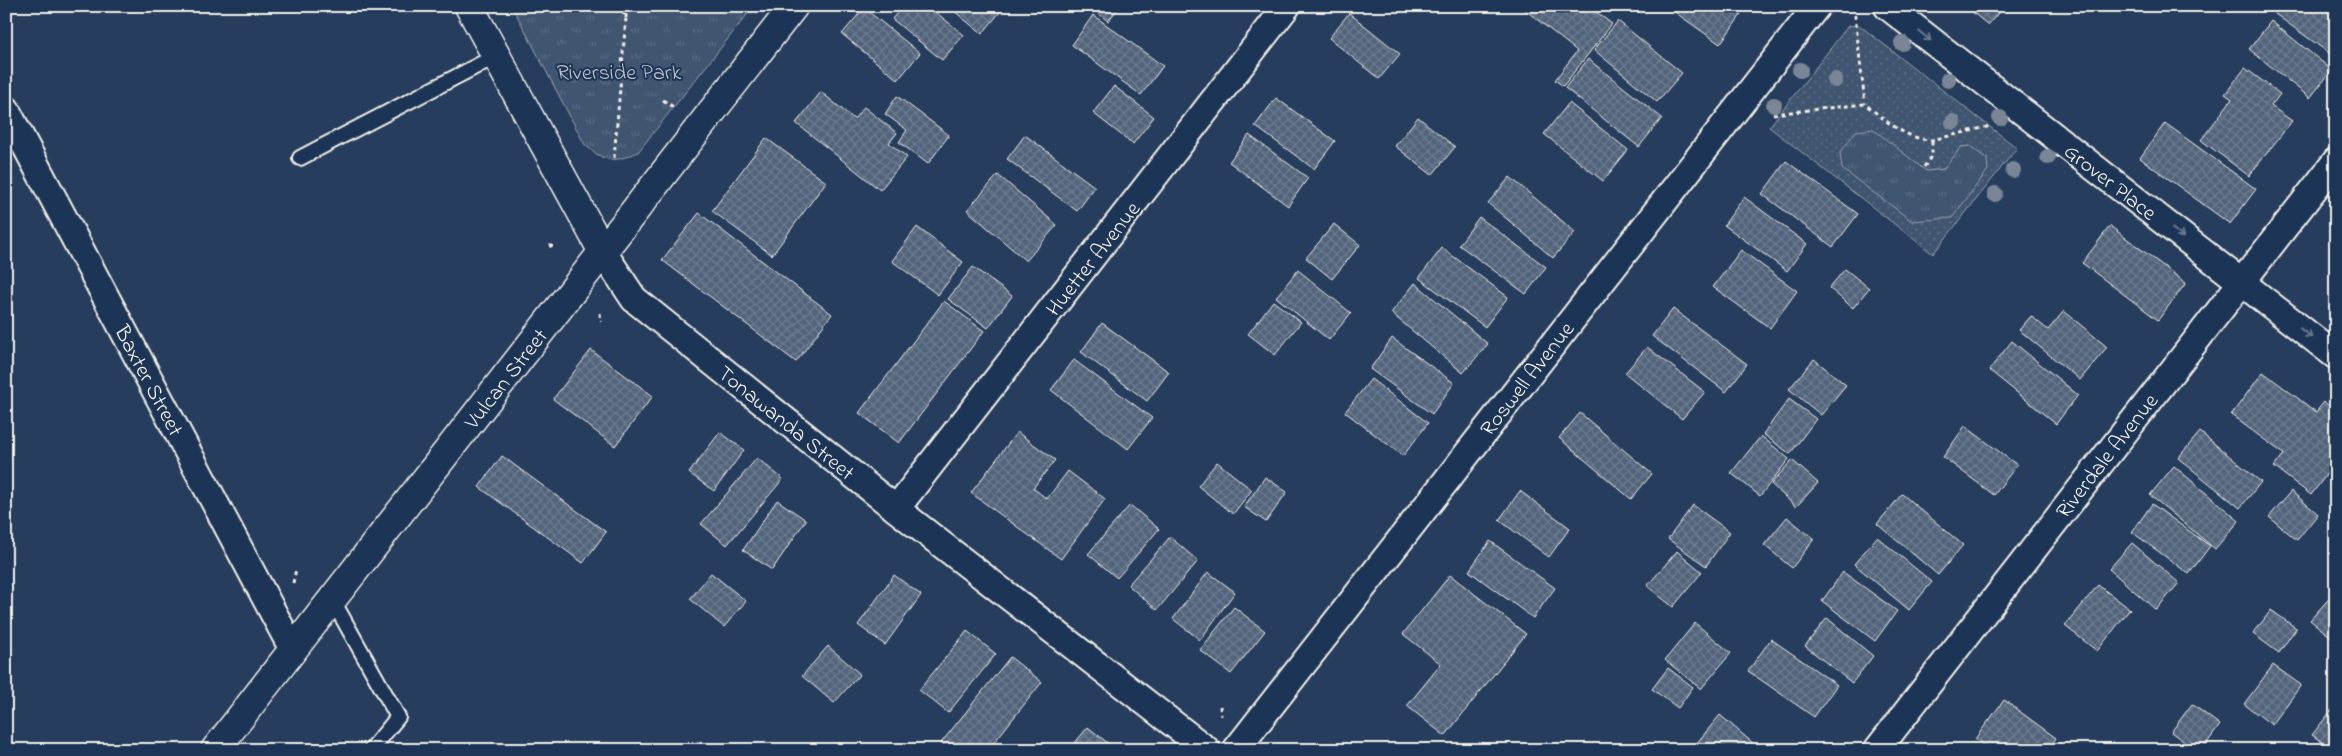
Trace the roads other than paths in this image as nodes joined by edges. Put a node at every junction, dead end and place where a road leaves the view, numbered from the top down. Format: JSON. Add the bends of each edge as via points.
{"nodes":[{"id":1,"x":469,"y":6,"type":"edge"},
{"id":2,"x":794,"y":6,"type":"edge"},
{"id":3,"x":1287,"y":6,"type":"edge"},
{"id":4,"x":1817,"y":6,"type":"edge"},
{"id":5,"x":1887,"y":6,"type":"edge"},
{"id":6,"x":496,"y":56,"type":"junction"},
{"id":7,"x":6,"y":109,"type":"edge"},
{"id":8,"x":300,"y":158,"type":"dead end"},
{"id":9,"x":2336,"y":161,"type":"edge"},
{"id":10,"x":603,"y":252,"type":"junction"},
{"id":11,"x":2241,"y":282,"type":"junction"},
{"id":12,"x":2336,"y":356,"type":"edge"},
{"id":13,"x":896,"y":509,"type":"junction"},
{"id":14,"x":332,"y":599,"type":"junction"},
{"id":15,"x":293,"y":650,"type":"junction"},
{"id":16,"x":222,"y":747,"type":"edge"},
{"id":17,"x":371,"y":750,"type":"edge"},
{"id":18,"x":1207,"y":750,"type":"edge"},
{"id":19,"x":1236,"y":750,"type":"edge"},
{"id":20,"x":1877,"y":750,"type":"edge"}],
"edges":[{"from":1,"to":6,"type":"street","name":"Tonawanda Street"},
{"from":2,"to":10,"type":"street","name":"Vulcan Street"},
{"from":3,"to":13,"type":"street","name":"Huetter Avenue"},
{"from":4,"to":19,"type":"street","name":"Roswell Avenue"},
{"from":5,"to":11,"type":"street","name":"Grover Place","one_way":true},
{"from":6,"to":8,"type":"lane"},
{"from":6,"to":10,"type":"street","name":"Tonawanda Street"},
{"from":7,"to":15,"type":"street","name":"Baxter Street"},
{"from":9,"to":11,"type":"street","name":"Riverdale Avenue"},
{"from":10,"to":13,"type":"street","name":"Tonawanda Street","via":[[634,299]]},
{"from":10,"to":14,"type":"street","name":"Vulcan Street"},
{"from":11,"to":12,"type":"street","name":"Grover Place","one_way":true},
{"from":11,"to":20,"type":"street","name":"Riverdale Avenue"},
{"from":13,"to":18,"type":"street","name":"Tonawanda Street"},
{"from":14,"to":15,"type":"street","name":"Vulcan Street"},
{"from":14,"to":17,"type":"lane","via":[[398,717]]},
{"from":15,"to":16,"type":"street","name":"Vulcan Street"}]}
